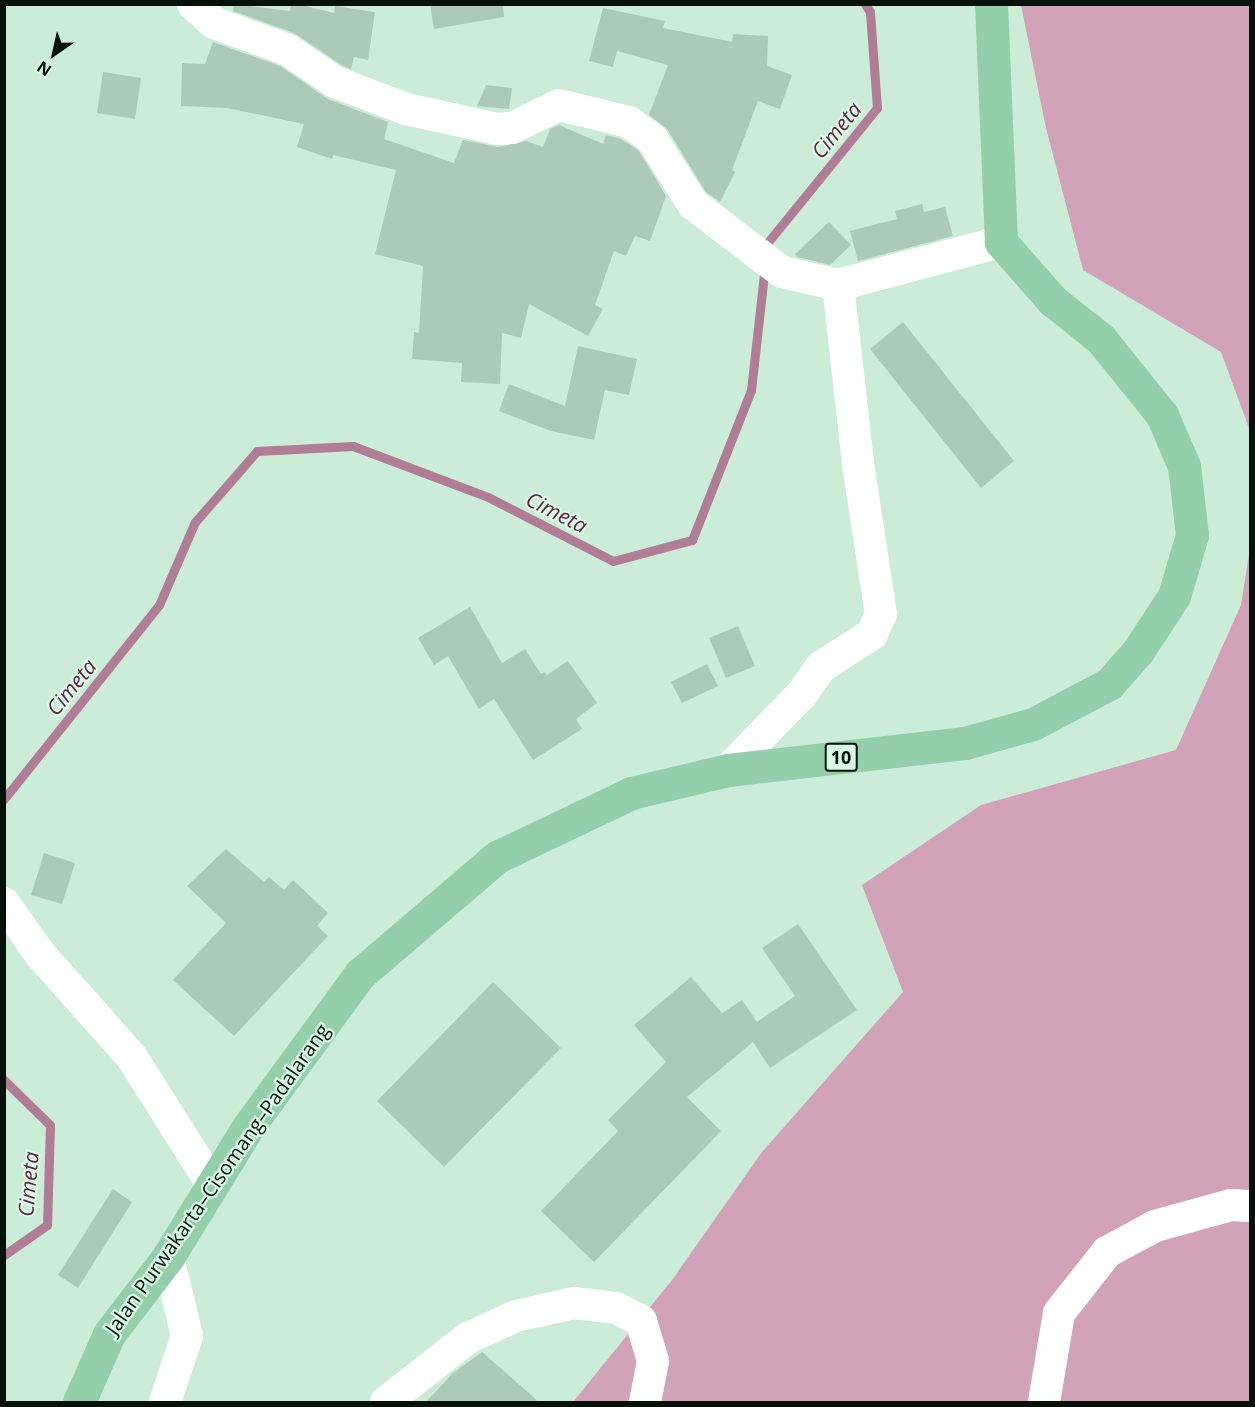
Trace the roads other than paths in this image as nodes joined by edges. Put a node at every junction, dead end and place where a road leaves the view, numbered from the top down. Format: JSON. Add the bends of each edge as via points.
{"nodes":[{"id":1,"x":193,"y":4,"type":"edge"},
{"id":2,"x":991,"y":4,"type":"edge"},
{"id":3,"x":1001,"y":242,"type":"junction"},
{"id":4,"x":838,"y":285,"type":"junction"},
{"id":5,"x":728,"y":770,"type":"junction"},
{"id":6,"x":4,"y":903,"type":"edge"},
{"id":7,"x":212,"y":1184,"type":"junction"},
{"id":8,"x":1251,"y":1206,"type":"edge"},
{"id":9,"x":168,"y":1257,"type":"junction"},
{"id":10,"x":80,"y":1402,"type":"edge"},
{"id":11,"x":165,"y":1402,"type":"edge"},
{"id":12,"x":386,"y":1402,"type":"edge"},
{"id":13,"x":645,"y":1402,"type":"edge"},
{"id":14,"x":1044,"y":1402,"type":"edge"}],
"edges":[{"from":1,"to":4,"type":"street","via":[[214,23],[288,50],[335,82],[406,110],[497,129],[512,128],[559,105],[629,122],[652,138],[693,204],[735,240],[782,272]]},
{"from":2,"to":3,"type":"highway","via":[[995,15]]},
{"from":3,"to":4,"type":"street"},
{"from":3,"to":5,"type":"highway","name":"Jalan Purwakarta–Cisomang–Padalarang","number":"10","via":[[1053,301],[1101,339],[1162,415],[1184,466],[1192,535],[1174,596],[1138,651],[1108,684],[1033,724],[965,743]]},
{"from":4,"to":5,"type":"street","via":[[858,463],[881,614],[872,634],[821,667],[802,694]]},
{"from":5,"to":7,"type":"highway","name":"Jalan Purwakarta–Cisomang–Padalarang","number":"10","via":[[631,793],[497,857],[360,974]]},
{"from":6,"to":7,"type":"street","via":[[40,954],[131,1056]]},
{"from":7,"to":9,"type":"highway","name":"Jalan Purwakarta–Cisomang–Padalarang","number":"10"},
{"from":8,"to":14,"type":"street","via":[[1231,1205],[1155,1226],[1107,1252],[1059,1314]]},
{"from":9,"to":10,"type":"highway","name":"Jalan Purwakarta–Cisomang–Padalarang","number":"10","via":[[108,1334]]},
{"from":9,"to":11,"type":"street","via":[[187,1336]]},
{"from":12,"to":13,"type":"street","via":[[468,1338],[516,1316],[574,1304],[616,1308],[641,1321],[653,1361]]}]}
